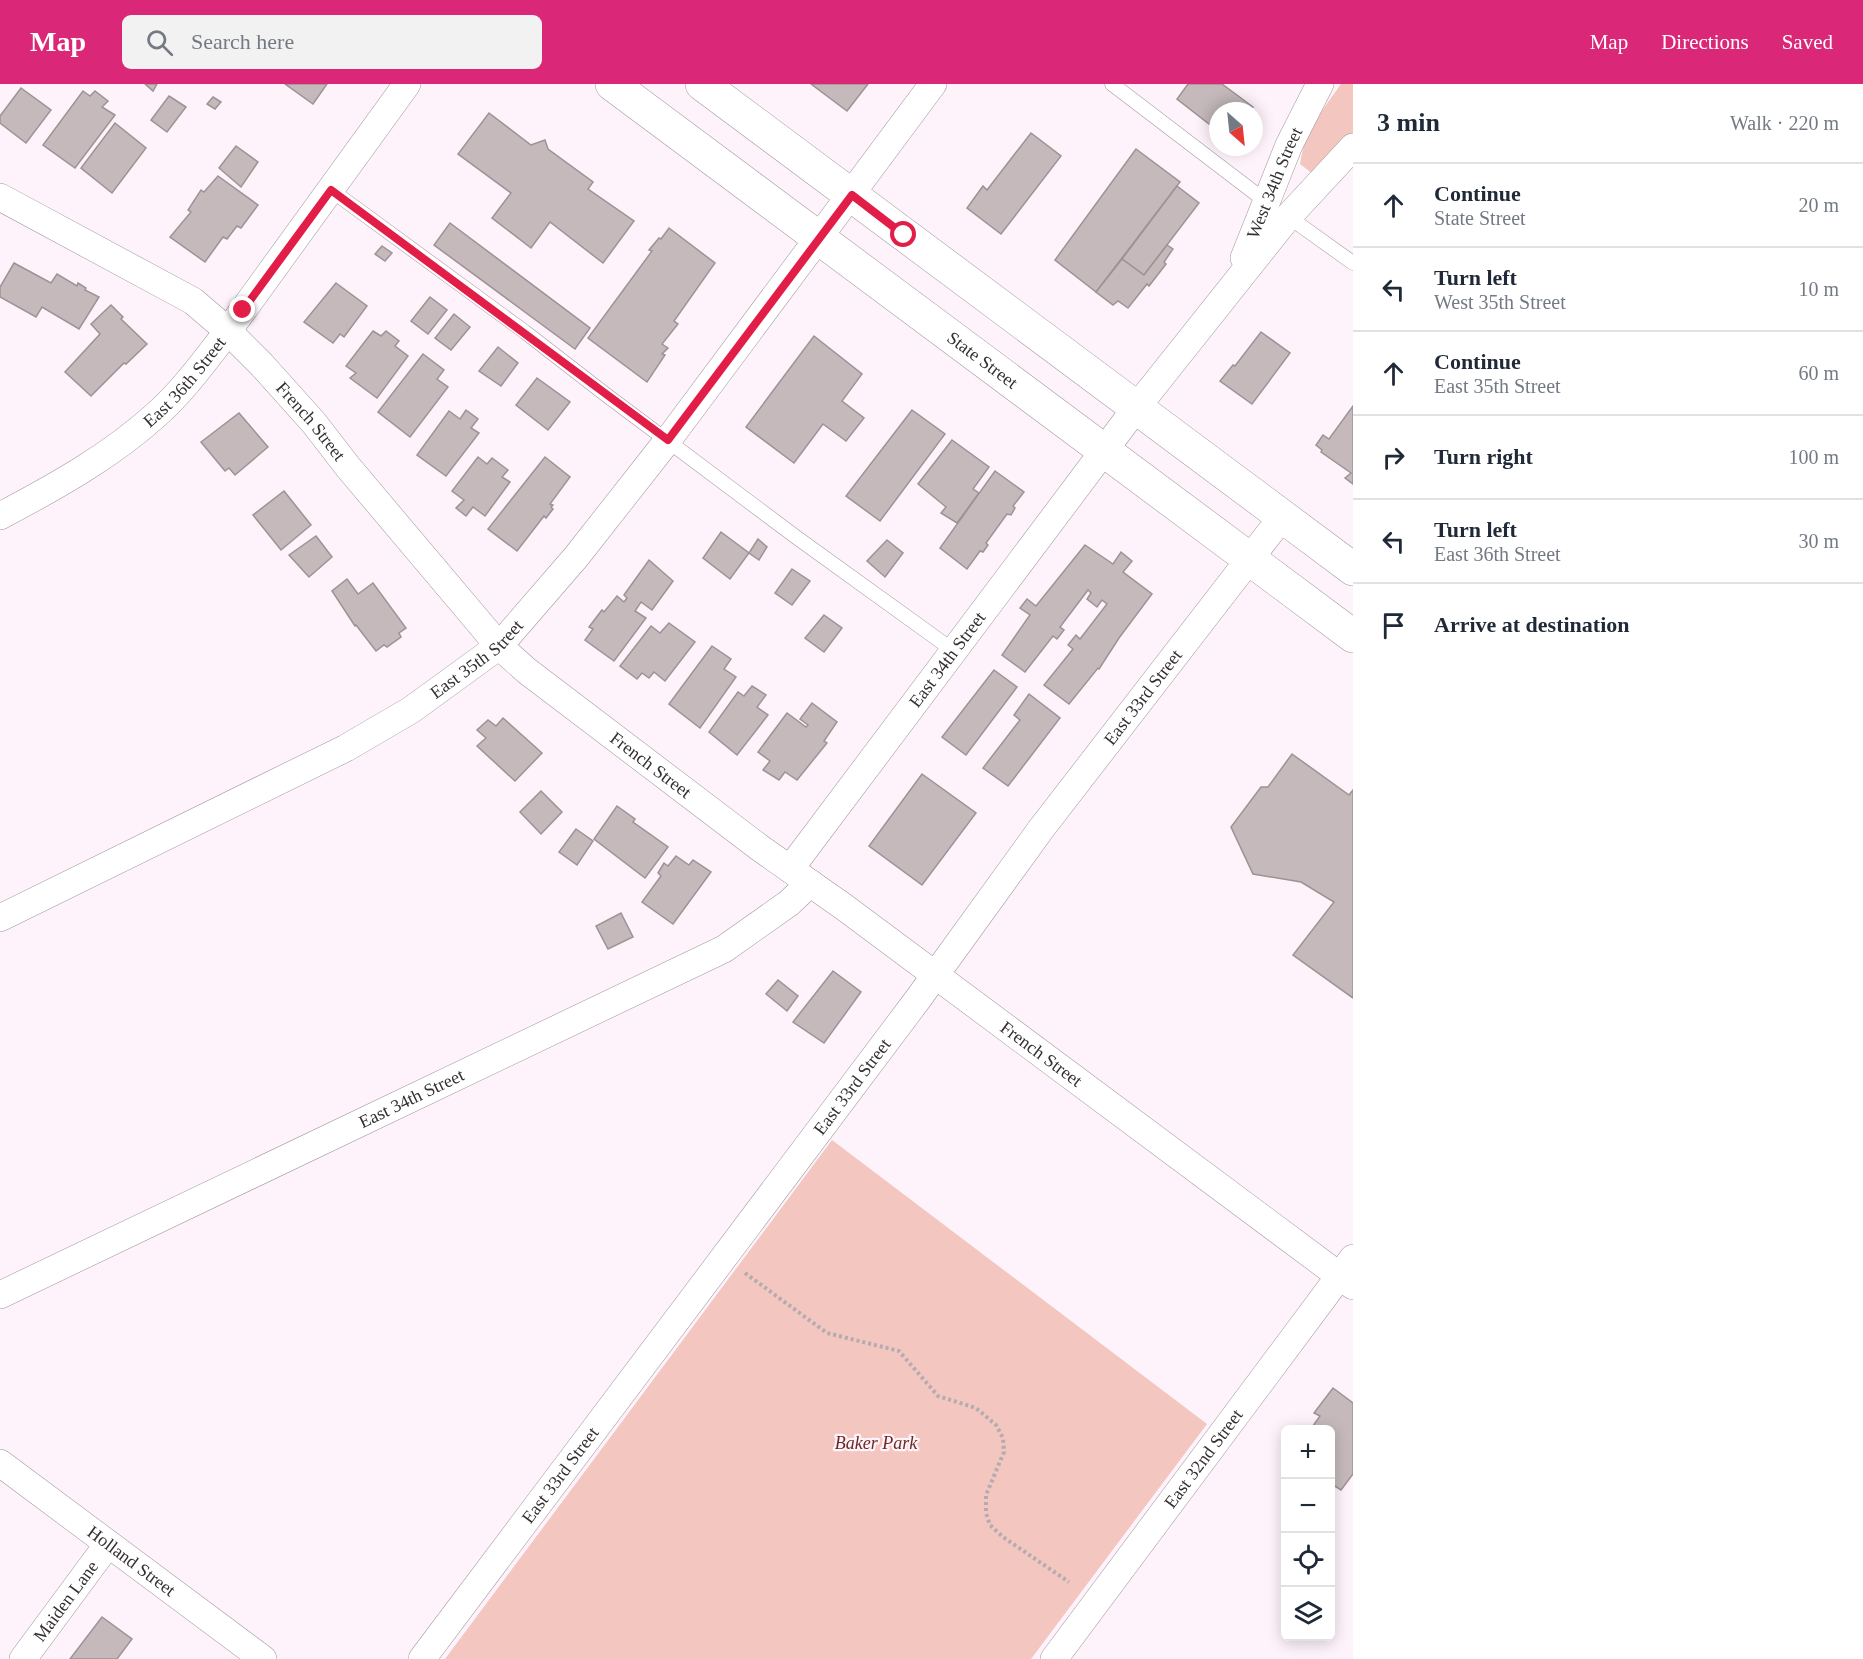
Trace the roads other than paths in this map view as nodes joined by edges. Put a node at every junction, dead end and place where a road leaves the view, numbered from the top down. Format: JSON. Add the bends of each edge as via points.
{"nodes":[{"id":1,"x":406,"y":84,"type":"edge"},
{"id":2,"x":612,"y":84,"type":"edge"},
{"id":3,"x":702,"y":84,"type":"edge"},
{"id":4,"x":933,"y":84,"type":"edge"},
{"id":5,"x":1112,"y":84,"type":"edge"},
{"id":6,"x":1320,"y":84,"type":"edge"},
{"id":7,"x":1353,"y":147,"type":"edge"},
{"id":8,"x":331,"y":190,"type":"junction"},
{"id":9,"x":852,"y":195,"type":"junction"},
{"id":10,"x":0,"y":197,"type":"edge"},
{"id":11,"x":1267,"y":202,"type":"junction"},
{"id":12,"x":1288,"y":217,"type":"junction"},
{"id":13,"x":819,"y":238,"type":"junction"},
{"id":14,"x":1353,"y":263,"type":"edge"},
{"id":15,"x":1233,"y":284,"type":"junction"},
{"id":16,"x":228,"y":331,"type":"junction"},
{"id":17,"x":1136,"y":408,"type":"junction"},
{"id":18,"x":668,"y":440,"type":"junction"},
{"id":19,"x":1104,"y":450,"type":"junction"},
{"id":20,"x":0,"y":516,"type":"edge"},
{"id":21,"x":1282,"y":517,"type":"junction"},
{"id":22,"x":1249,"y":558,"type":"junction"},
{"id":23,"x":1353,"y":569,"type":"edge"},
{"id":24,"x":1353,"y":636,"type":"edge"},
{"id":25,"x":499,"y":646,"type":"junction"},
{"id":26,"x":954,"y":651,"type":"junction"},
{"id":27,"x":800,"y":876,"type":"junction"},
{"id":28,"x":0,"y":918,"type":"edge"},
{"id":29,"x":935,"y":975,"type":"junction"},
{"id":30,"x":1349,"y":1274,"type":"edge"},
{"id":31,"x":0,"y":1295,"type":"edge"},
{"id":32,"x":0,"y":1463,"type":"edge"},
{"id":33,"x":108,"y":1544,"type":"junction"},
{"id":34,"x":22,"y":1659,"type":"edge"},
{"id":35,"x":263,"y":1659,"type":"edge"},
{"id":36,"x":422,"y":1659,"type":"edge"},
{"id":37,"x":1054,"y":1659,"type":"edge"}],
"edges":[{"from":1,"to":8,"type":"street","name":"East 36th Street"},
{"from":2,"to":13,"type":"street","name":"State Street"},
{"from":3,"to":9,"type":"street"},
{"from":4,"to":9,"type":"street","name":"East 35th Street"},
{"from":5,"to":11,"type":"lane"},
{"from":6,"to":11,"type":"street","name":"West 34th Street","via":[[1289,145]]},
{"from":7,"to":12,"type":"street","name":"West 34th Street"},
{"from":8,"to":16,"type":"street","name":"East 36th Street"},
{"from":8,"to":18,"type":"lane"},
{"from":9,"to":13,"type":"street","name":"East 35th Street"},
{"from":9,"to":17,"type":"street"},
{"from":10,"to":16,"type":"street","name":"French Street","via":[[193,301]]},
{"from":11,"to":12,"type":"lane"},
{"from":11,"to":15,"type":"street","name":"West 34th Street"},
{"from":12,"to":14,"type":"lane"},
{"from":12,"to":15,"type":"street","name":"West 34th Street"},
{"from":13,"to":18,"type":"street","name":"East 35th Street"},
{"from":13,"to":19,"type":"street","name":"State Street"},
{"from":15,"to":17,"type":"street","name":"West 34th Street"},
{"from":16,"to":20,"type":"street","name":"East 36th Street","via":[[158,413],[129,437],[94,462]]},
{"from":16,"to":25,"type":"street","name":"French Street","via":[[314,423]]},
{"from":17,"to":19,"type":"street","name":"West 34th Street"},
{"from":17,"to":21,"type":"street"},
{"from":18,"to":25,"type":"street","name":"East 35th Street","via":[[576,557]]},
{"from":18,"to":26,"type":"lane"},
{"from":19,"to":22,"type":"street","name":"State Street"},
{"from":19,"to":26,"type":"street","name":"East 34th Street"},
{"from":21,"to":22,"type":"street","name":"East 33rd Street"},
{"from":21,"to":23,"type":"street"},
{"from":22,"to":24,"type":"street","name":"State Street"},
{"from":22,"to":29,"type":"street","name":"East 33rd Street","via":[[1041,829]]},
{"from":25,"to":27,"type":"street","name":"French Street"},
{"from":25,"to":28,"type":"street","name":"East 35th Street","via":[[411,710],[346,748]]},
{"from":26,"to":27,"type":"street","name":"East 34th Street"},
{"from":27,"to":29,"type":"street","name":"French Street"},
{"from":27,"to":31,"type":"street","name":"East 34th Street","via":[[789,903],[733,944]]},
{"from":29,"to":30,"type":"street","name":"French Street"},
{"from":29,"to":36,"type":"street","name":"East 33rd Street"},
{"from":30,"to":37,"type":"street","name":"East 32nd Street"},
{"from":32,"to":33,"type":"street","name":"Holland Street"},
{"from":33,"to":34,"type":"street","name":"Maiden Lane"},
{"from":33,"to":35,"type":"street","name":"Holland Street"}]}
